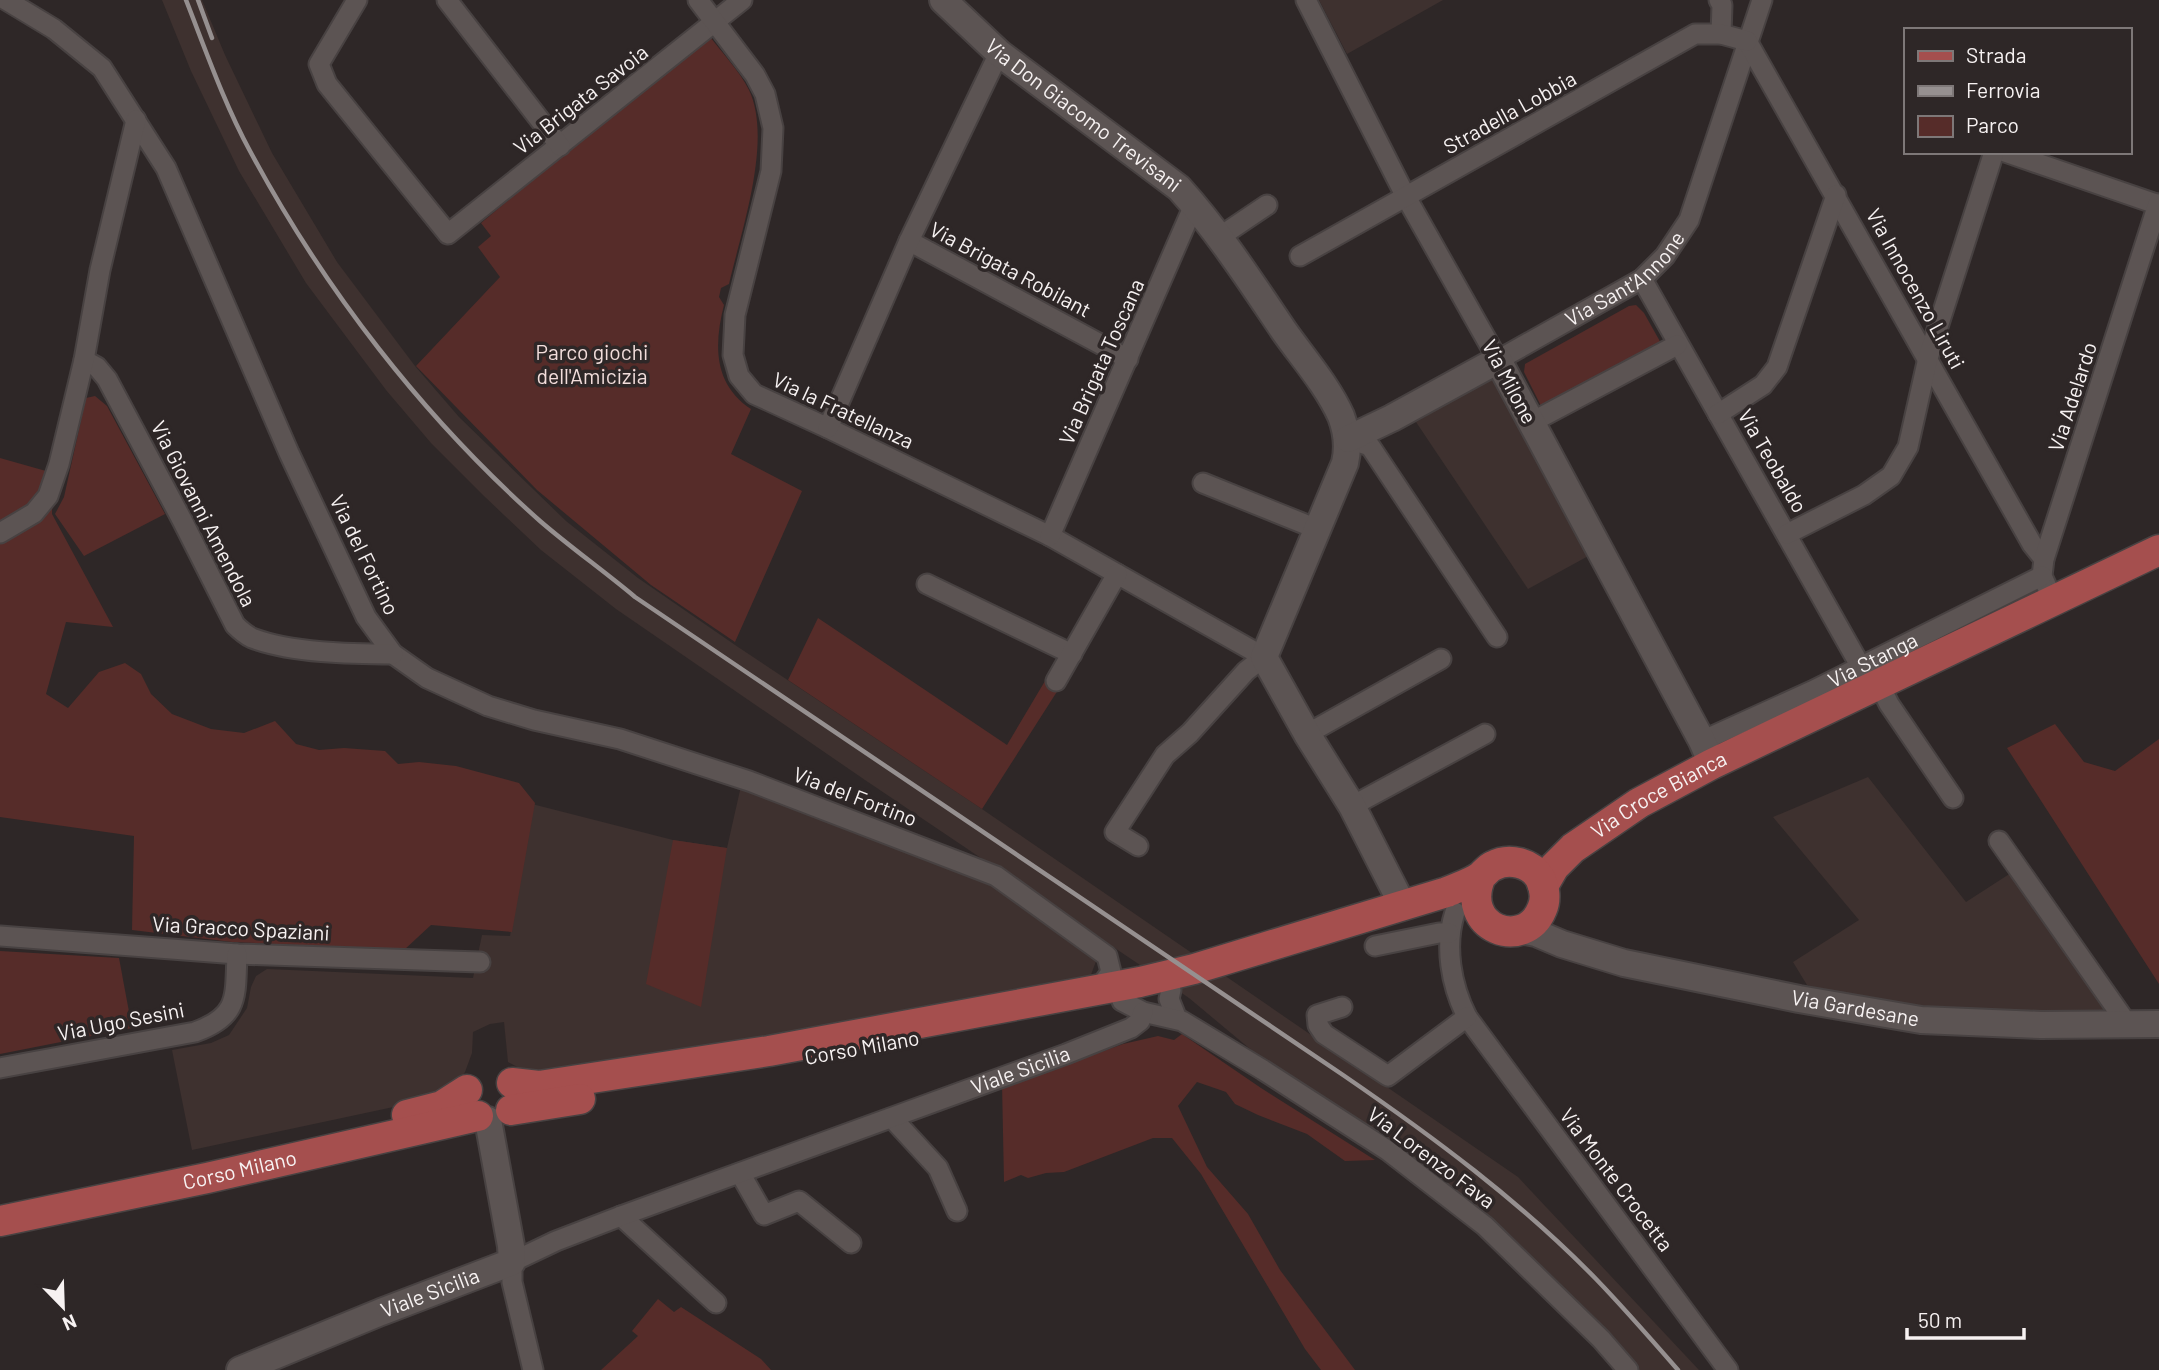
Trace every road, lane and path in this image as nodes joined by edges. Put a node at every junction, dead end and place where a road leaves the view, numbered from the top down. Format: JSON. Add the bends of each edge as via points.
{"nodes":[{"id":1,"x":6,"y":0,"type":"edge"},
{"id":2,"x":357,"y":0,"type":"edge"},
{"id":3,"x":447,"y":0,"type":"edge"},
{"id":4,"x":698,"y":0,"type":"edge"},
{"id":5,"x":742,"y":0,"type":"edge"},
{"id":6,"x":943,"y":0,"type":"edge"},
{"id":7,"x":1306,"y":0,"type":"edge"},
{"id":8,"x":1719,"y":0,"type":"edge"},
{"id":9,"x":1762,"y":0,"type":"edge"},
{"id":10,"x":716,"y":23,"type":"junction"},
{"id":11,"x":1721,"y":34,"type":"junction"},
{"id":12,"x":1747,"y":41,"type":"junction"},
{"id":13,"x":999,"y":53,"type":"junction"},
{"id":14,"x":136,"y":120,"type":"junction"},
{"id":15,"x":560,"y":146,"type":"junction"},
{"id":16,"x":1993,"y":154,"type":"edge"},
{"id":17,"x":2011,"y":154,"type":"edge"},
{"id":18,"x":1836,"y":195,"type":"junction"},
{"id":19,"x":1406,"y":197,"type":"junction"},
{"id":20,"x":1194,"y":205,"type":"junction"},
{"id":21,"x":1267,"y":205,"type":"dead end"},
{"id":22,"x":2158,"y":205,"type":"edge"},
{"id":23,"x":1218,"y":237,"type":"junction"},
{"id":24,"x":909,"y":241,"type":"junction"},
{"id":25,"x":1300,"y":256,"type":"dead end"},
{"id":26,"x":1642,"y":279,"type":"junction"},
{"id":27,"x":1677,"y":345,"type":"junction"},
{"id":28,"x":1928,"y":358,"type":"junction"},
{"id":29,"x":1128,"y":359,"type":"junction"},
{"id":30,"x":84,"y":360,"type":"junction"},
{"id":31,"x":1498,"y":360,"type":"junction"},
{"id":32,"x":1718,"y":414,"type":"junction"},
{"id":33,"x":1530,"y":424,"type":"junction"},
{"id":34,"x":828,"y":428,"type":"junction"},
{"id":35,"x":1348,"y":439,"type":"junction"},
{"id":36,"x":1203,"y":483,"type":"dead end"},
{"id":37,"x":1317,"y":529,"type":"junction"},
{"id":38,"x":0,"y":533,"type":"edge"},
{"id":39,"x":1787,"y":534,"type":"junction"},
{"id":40,"x":1050,"y":536,"type":"junction"},
{"id":41,"x":2159,"y":551,"type":"edge"},
{"id":42,"x":1117,"y":574,"type":"junction"},
{"id":43,"x":2047,"y":579,"type":"junction"},
{"id":44,"x":926,"y":584,"type":"dead end"},
{"id":45,"x":1497,"y":637,"type":"dead end"},
{"id":46,"x":393,"y":654,"type":"junction"},
{"id":47,"x":1072,"y":654,"type":"junction"},
{"id":48,"x":1264,"y":657,"type":"junction"},
{"id":49,"x":1441,"y":659,"type":"dead end"},
{"id":50,"x":1870,"y":675,"type":"junction"},
{"id":51,"x":1056,"y":681,"type":"dead end"},
{"id":52,"x":1307,"y":734,"type":"junction"},
{"id":53,"x":1485,"y":734,"type":"dead end"},
{"id":54,"x":1707,"y":753,"type":"junction"},
{"id":55,"x":1953,"y":798,"type":"dead end"},
{"id":56,"x":1352,"y":806,"type":"junction"},
{"id":57,"x":1999,"y":841,"type":"dead end"},
{"id":58,"x":1138,"y":846,"type":"dead end"},
{"id":59,"x":1521,"y":863,"type":"junction"},
{"id":60,"x":1481,"y":876,"type":"junction"},
{"id":61,"x":1544,"y":894,"type":"junction"},
{"id":62,"x":1402,"y":904,"type":"junction"},
{"id":63,"x":1461,"y":920,"type":"junction"},
{"id":64,"x":1520,"y":930,"type":"junction"},
{"id":65,"x":0,"y":936,"type":"edge"},
{"id":66,"x":1375,"y":946,"type":"dead end"},
{"id":67,"x":1587,"y":951,"type":"junction"},
{"id":68,"x":237,"y":954,"type":"junction"},
{"id":69,"x":480,"y":962,"type":"dead end"},
{"id":70,"x":1203,"y":974,"type":"junction"},
{"id":71,"x":1171,"y":989,"type":"junction"},
{"id":72,"x":1121,"y":1001,"type":"junction"},
{"id":73,"x":1342,"y":1007,"type":"dead end"},
{"id":74,"x":1467,"y":1017,"type":"junction"},
{"id":75,"x":1177,"y":1019,"type":"junction"},
{"id":76,"x":2159,"y":1024,"type":"edge"},
{"id":77,"x":2128,"y":1025,"type":"junction"},
{"id":78,"x":0,"y":1068,"type":"edge"},
{"id":79,"x":491,"y":1104,"type":"junction"},
{"id":80,"x":892,"y":1118,"type":"junction"},
{"id":81,"x":740,"y":1173,"type":"junction"},
{"id":82,"x":0,"y":1203,"type":"edge"},
{"id":83,"x":957,"y":1211,"type":"dead end"},
{"id":84,"x":621,"y":1216,"type":"junction"},
{"id":85,"x":0,"y":1221,"type":"edge"},
{"id":86,"x":851,"y":1243,"type":"dead end"},
{"id":87,"x":512,"y":1262,"type":"junction"},
{"id":88,"x":716,"y":1303,"type":"dead end"},
{"id":89,"x":240,"y":1370,"type":"edge"},
{"id":90,"x":533,"y":1370,"type":"edge"},
{"id":91,"x":1628,"y":1370,"type":"edge"},
{"id":92,"x":1728,"y":1370,"type":"edge"}],
"edges":[{"from":1,"to":14,"type":"street","name":"Via del Fortino","via":[[54,29],[102,68]]},
{"from":2,"to":15,"type":"street","name":"Via Brigata Savoia","via":[[319,64],[327,84],[448,234]]},
{"from":3,"to":15,"type":"street"},
{"from":4,"to":10,"type":"street","name":"Via la Fratellanza"},
{"from":5,"to":10,"type":"street","name":"Via Brigata Savoia"},
{"from":6,"to":13,"type":"street","name":"Via Don Giacomo Trevisani"},
{"from":7,"to":19,"type":"street","name":"Via Milone"},
{"from":8,"to":11,"type":"street"},
{"from":9,"to":12,"type":"street","name":"Via Sant'Annone"},
{"from":10,"to":15,"type":"street","name":"Via Brigata Savoia"},
{"from":10,"to":34,"type":"street","name":"Via la Fratellanza","via":[[755,75],[773,128],[771,171],[735,315],[733,355],[739,376],[754,394]]},
{"from":11,"to":12,"type":"street","name":"Stradella Lobbia"},
{"from":11,"to":19,"type":"street","name":"Stradella Lobbia","via":[[1696,34]]},
{"from":12,"to":18,"type":"street","name":"Via Innocenzo Liruti"},
{"from":12,"to":26,"type":"street","name":"Via Sant'Annone","via":[[1689,220],[1665,256]]},
{"from":13,"to":20,"type":"street","name":"Via Don Giacomo Trevisani","via":[[1171,181]]},
{"from":13,"to":24,"type":"street","name":"Via Brigata Robilant"},
{"from":14,"to":30,"type":"street"},
{"from":14,"to":46,"type":"street","name":"Via del Fortino","via":[[166,168],[289,453],[366,617]]},
{"from":16,"to":28,"type":"street"},
{"from":17,"to":22,"type":"street"},
{"from":18,"to":28,"type":"street","name":"Via Innocenzo Liruti"},
{"from":18,"to":32,"type":"street","via":[[1777,367],[1763,385]]},
{"from":19,"to":25,"type":"street","name":"Stradella Lobbia"},
{"from":19,"to":31,"type":"street","name":"Via Milone"},
{"from":20,"to":23,"type":"street","name":"Via Don Giacomo Trevisani"},
{"from":20,"to":29,"type":"street","name":"Via Brigata Toscana"},
{"from":21,"to":23,"type":"street"},
{"from":22,"to":43,"type":"street","name":"Via Adelardo"},
{"from":23,"to":35,"type":"street","name":"Via Don Giacomo Trevisani","via":[[1328,392]]},
{"from":24,"to":29,"type":"street","name":"Via Brigata Robilant"},
{"from":24,"to":34,"type":"street","name":"Via Brigata Robilant"},
{"from":26,"to":27,"type":"street","name":"Via Teobaldo"},
{"from":26,"to":31,"type":"street","name":"Via Sant'Annone"},
{"from":27,"to":32,"type":"street","name":"Via Teobaldo"},
{"from":27,"to":33,"type":"street"},
{"from":28,"to":39,"type":"street","via":[[1908,447],[1891,476]]},
{"from":28,"to":43,"type":"street","name":"Via Innocenzo Liruti"},
{"from":29,"to":40,"type":"street","name":"Via Brigata Toscana"},
{"from":30,"to":38,"type":"street","via":[[48,496],[34,513]]},
{"from":30,"to":46,"type":"street","name":"Via Giovanni Amendola","via":[[107,379],[235,625],[250,637],[276,645]]},
{"from":31,"to":33,"type":"street","name":"Via Milone"},
{"from":31,"to":35,"type":"street","name":"Via Sant'Annone"},
{"from":32,"to":39,"type":"street","name":"Via Teobaldo"},
{"from":33,"to":54,"type":"street","name":"Via Milone"},
{"from":34,"to":40,"type":"street","name":"Via la Fratellanza"},
{"from":35,"to":37,"type":"street","via":[[1345,463]]},
{"from":35,"to":45,"type":"street","via":[[1370,446]]},
{"from":36,"to":37,"type":"street"},
{"from":37,"to":48,"type":"street"},
{"from":39,"to":50,"type":"street","name":"Via Teobaldo"},
{"from":40,"to":42,"type":"street","name":"Via la Fratellanza"},
{"from":41,"to":43,"type":"main road","name":"Via Stanga"},
{"from":42,"to":47,"type":"street"},
{"from":42,"to":48,"type":"street","name":"Via la Fratellanza"},
{"from":43,"to":50,"type":"main road","name":"Via Stanga"},
{"from":44,"to":47,"type":"street"},
{"from":46,"to":72,"type":"street","name":"Via del Fortino","via":[[427,678],[488,706],[620,739],[749,780],[996,876],[1107,956]]},
{"from":47,"to":51,"type":"street"},
{"from":48,"to":52,"type":"street"},
{"from":48,"to":58,"type":"street","via":[[1165,755],[1115,832]]},
{"from":49,"to":52,"type":"street"},
{"from":50,"to":54,"type":"main road","name":"Via Stanga"},
{"from":50,"to":55,"type":"street","name":"Via Stanga"},
{"from":52,"to":56,"type":"street"},
{"from":53,"to":56,"type":"street"},
{"from":54,"to":59,"type":"main road","name":"Via Croce Bianca"},
{"from":54,"to":61,"type":"main road","name":"Via Croce Bianca","via":[[1573,848],[1555,867]]},
{"from":56,"to":62,"type":"street"},
{"from":57,"to":77,"type":"street"},
{"from":59,"to":60,"type":"main road","name":"Via Croce Bianca","via":[[1499,863]]},
{"from":59,"to":61,"type":"main road","via":[[1535,872]]},
{"from":60,"to":62,"type":"main road","name":"Via Croce Bianca","via":[[1447,892]]},
{"from":60,"to":63,"type":"main road","via":[[1475,903]]},
{"from":61,"to":64,"type":"main road","name":"Via Croce Bianca","via":[[1536,920]]},
{"from":61,"to":67,"type":"street","name":"Via Gardesane","via":[[1551,918]]},
{"from":62,"to":70,"type":"main road","name":"Via Croce Bianca"},
{"from":63,"to":64,"type":"main road"},
{"from":63,"to":66,"type":"street","via":[[1418,937]]},
{"from":63,"to":70,"type":"main road","via":[[1403,919]]},
{"from":63,"to":74,"type":"street","name":"Via Monte Crocetta","via":[[1455,985]]},
{"from":64,"to":67,"type":"street","name":"Via Gardesane"},
{"from":65,"to":68,"type":"street","name":"Via Gracco Spaziani"},
{"from":67,"to":77,"type":"street","name":"Via Gardesane","via":[[1660,971],[1921,1020]]},
{"from":68,"to":69,"type":"street","name":"Via Gracco Spaziani"},
{"from":68,"to":78,"type":"street","name":"Via Ugo Sesini","via":[[235,1000],[214,1025]]},
{"from":70,"to":71,"type":"main road","name":"Corso Milano"},
{"from":70,"to":72,"type":"main road","name":"Corso Milano"},
{"from":71,"to":72,"type":"main road","name":"Corso Milano"},
{"from":71,"to":75,"type":"street","via":[[1169,999]]},
{"from":72,"to":75,"type":"street","name":"Via Lorenzo Fava"},
{"from":72,"to":79,"type":"main road","name":"Corso Milano","via":[[539,1086]]},
{"from":72,"to":80,"type":"street","name":"Viale Sicilia","via":[[1140,1021],[1120,1033]]},
{"from":73,"to":74,"type":"street","via":[[1317,1015],[1324,1034],[1388,1076]]},
{"from":74,"to":92,"type":"street","name":"Via Monte Crocetta"},
{"from":75,"to":91,"type":"street","name":"Via Lorenzo Fava","via":[[1263,1070],[1420,1175],[1485,1226]]},
{"from":76,"to":77,"type":"street","name":"Via Gardesane"},
{"from":79,"to":82,"type":"main road","name":"Corso Milano","via":[[442,1106]]},
{"from":79,"to":85,"type":"main road","name":"Corso Milano","via":[[207,1178]]},
{"from":79,"to":87,"type":"street"},
{"from":80,"to":81,"type":"street","name":"Viale Sicilia"},
{"from":80,"to":83,"type":"street","via":[[938,1168]]},
{"from":81,"to":84,"type":"street","name":"Viale Sicilia"},
{"from":81,"to":86,"type":"street","via":[[764,1215],[799,1201]]},
{"from":84,"to":87,"type":"street","name":"Viale Sicilia"},
{"from":84,"to":88,"type":"street"},
{"from":87,"to":89,"type":"street","name":"Viale Sicilia"},
{"from":87,"to":90,"type":"street","via":[[512,1282]]}]}
